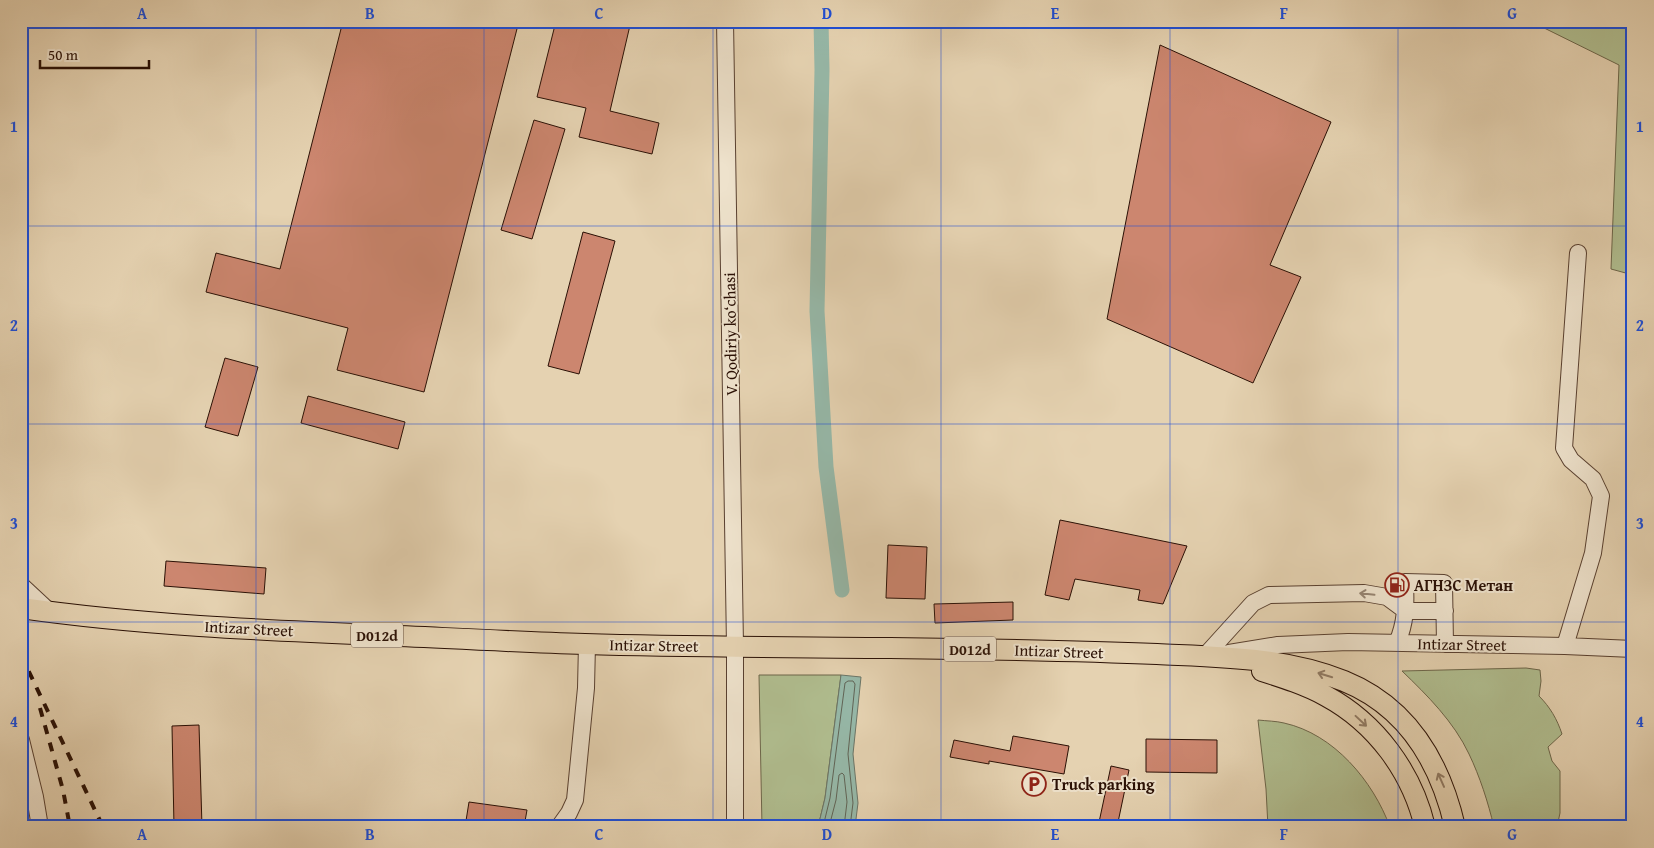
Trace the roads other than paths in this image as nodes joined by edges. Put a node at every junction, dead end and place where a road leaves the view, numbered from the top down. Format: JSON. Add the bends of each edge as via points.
{"nodes":[{"id":1,"x":725,"y":21,"type":"edge"},
{"id":2,"x":1578,"y":253,"type":"dead end"},
{"id":3,"x":21,"y":585,"type":"edge"},
{"id":4,"x":21,"y":608,"type":"edge"},
{"id":5,"x":1406,"y":611,"type":"junction"},
{"id":6,"x":1445,"y":611,"type":"junction"},
{"id":7,"x":50,"y":612,"type":"junction"},
{"id":8,"x":1397,"y":643,"type":"junction"},
{"id":9,"x":587,"y":644,"type":"junction"},
{"id":10,"x":1445,"y":644,"type":"junction"},
{"id":11,"x":735,"y":646,"type":"junction"},
{"id":12,"x":1564,"y":646,"type":"junction"},
{"id":13,"x":1633,"y":649,"type":"edge"},
{"id":14,"x":1204,"y":657,"type":"junction"},
{"id":15,"x":21,"y":740,"type":"edge"},
{"id":16,"x":40,"y":827,"type":"edge"},
{"id":17,"x":559,"y":827,"type":"edge"},
{"id":18,"x":735,"y":827,"type":"edge"},
{"id":19,"x":1425,"y":827,"type":"edge"},
{"id":20,"x":1455,"y":827,"type":"edge"}],
"edges":[{"from":1,"to":11,"type":"street","name":"V. Qodiriy ko‘chasi"},
{"from":2,"to":12,"type":"street","via":[[1564,448],[1571,460],[1592,479],[1601,496],[1594,553]]},
{"from":3,"to":7,"type":"street"},
{"from":4,"to":7,"type":"main road","name":"Intizar Street","number":"D012d"},
{"from":5,"to":6,"type":"street"},
{"from":5,"to":6,"type":"street","via":[[1405,582],[1444,583]]},
{"from":5,"to":8,"type":"street"},
{"from":5,"to":14,"type":"street","one_way":true,"via":[[1388,597],[1364,593],[1269,594],[1253,603]]},
{"from":6,"to":10,"type":"street"},
{"from":7,"to":9,"type":"main road","name":"Intizar Street","number":"D012d","via":[[188,625]]},
{"from":8,"to":10,"type":"street","name":"Intizar Street"},
{"from":8,"to":14,"type":"street","name":"Intizar Street","via":[[1278,645]]},
{"from":9,"to":11,"type":"main road","name":"Intizar Street","number":"D012d"},
{"from":9,"to":17,"type":"street","via":[[575,800]]},
{"from":10,"to":12,"type":"street","name":"Intizar Street"},
{"from":11,"to":14,"type":"main road","name":"Intizar Street","number":"D012d","via":[[1059,650]]},
{"from":11,"to":18,"type":"street","name":"V. Qodiriy ko‘chasi"},
{"from":12,"to":13,"type":"street","name":"Intizar Street"},
{"from":14,"to":19,"type":"main road","number":"D012d","one_way":true,"via":[[1294,682],[1327,696],[1356,716],[1378,737],[1406,774],[1419,802]]},
{"from":20,"to":14,"type":"main road","number":"D012d","one_way":true,"via":[[1442,782],[1427,754],[1400,718],[1378,698],[1330,676],[1295,666]]},
{"from":15,"to":16,"type":"street"}]}
